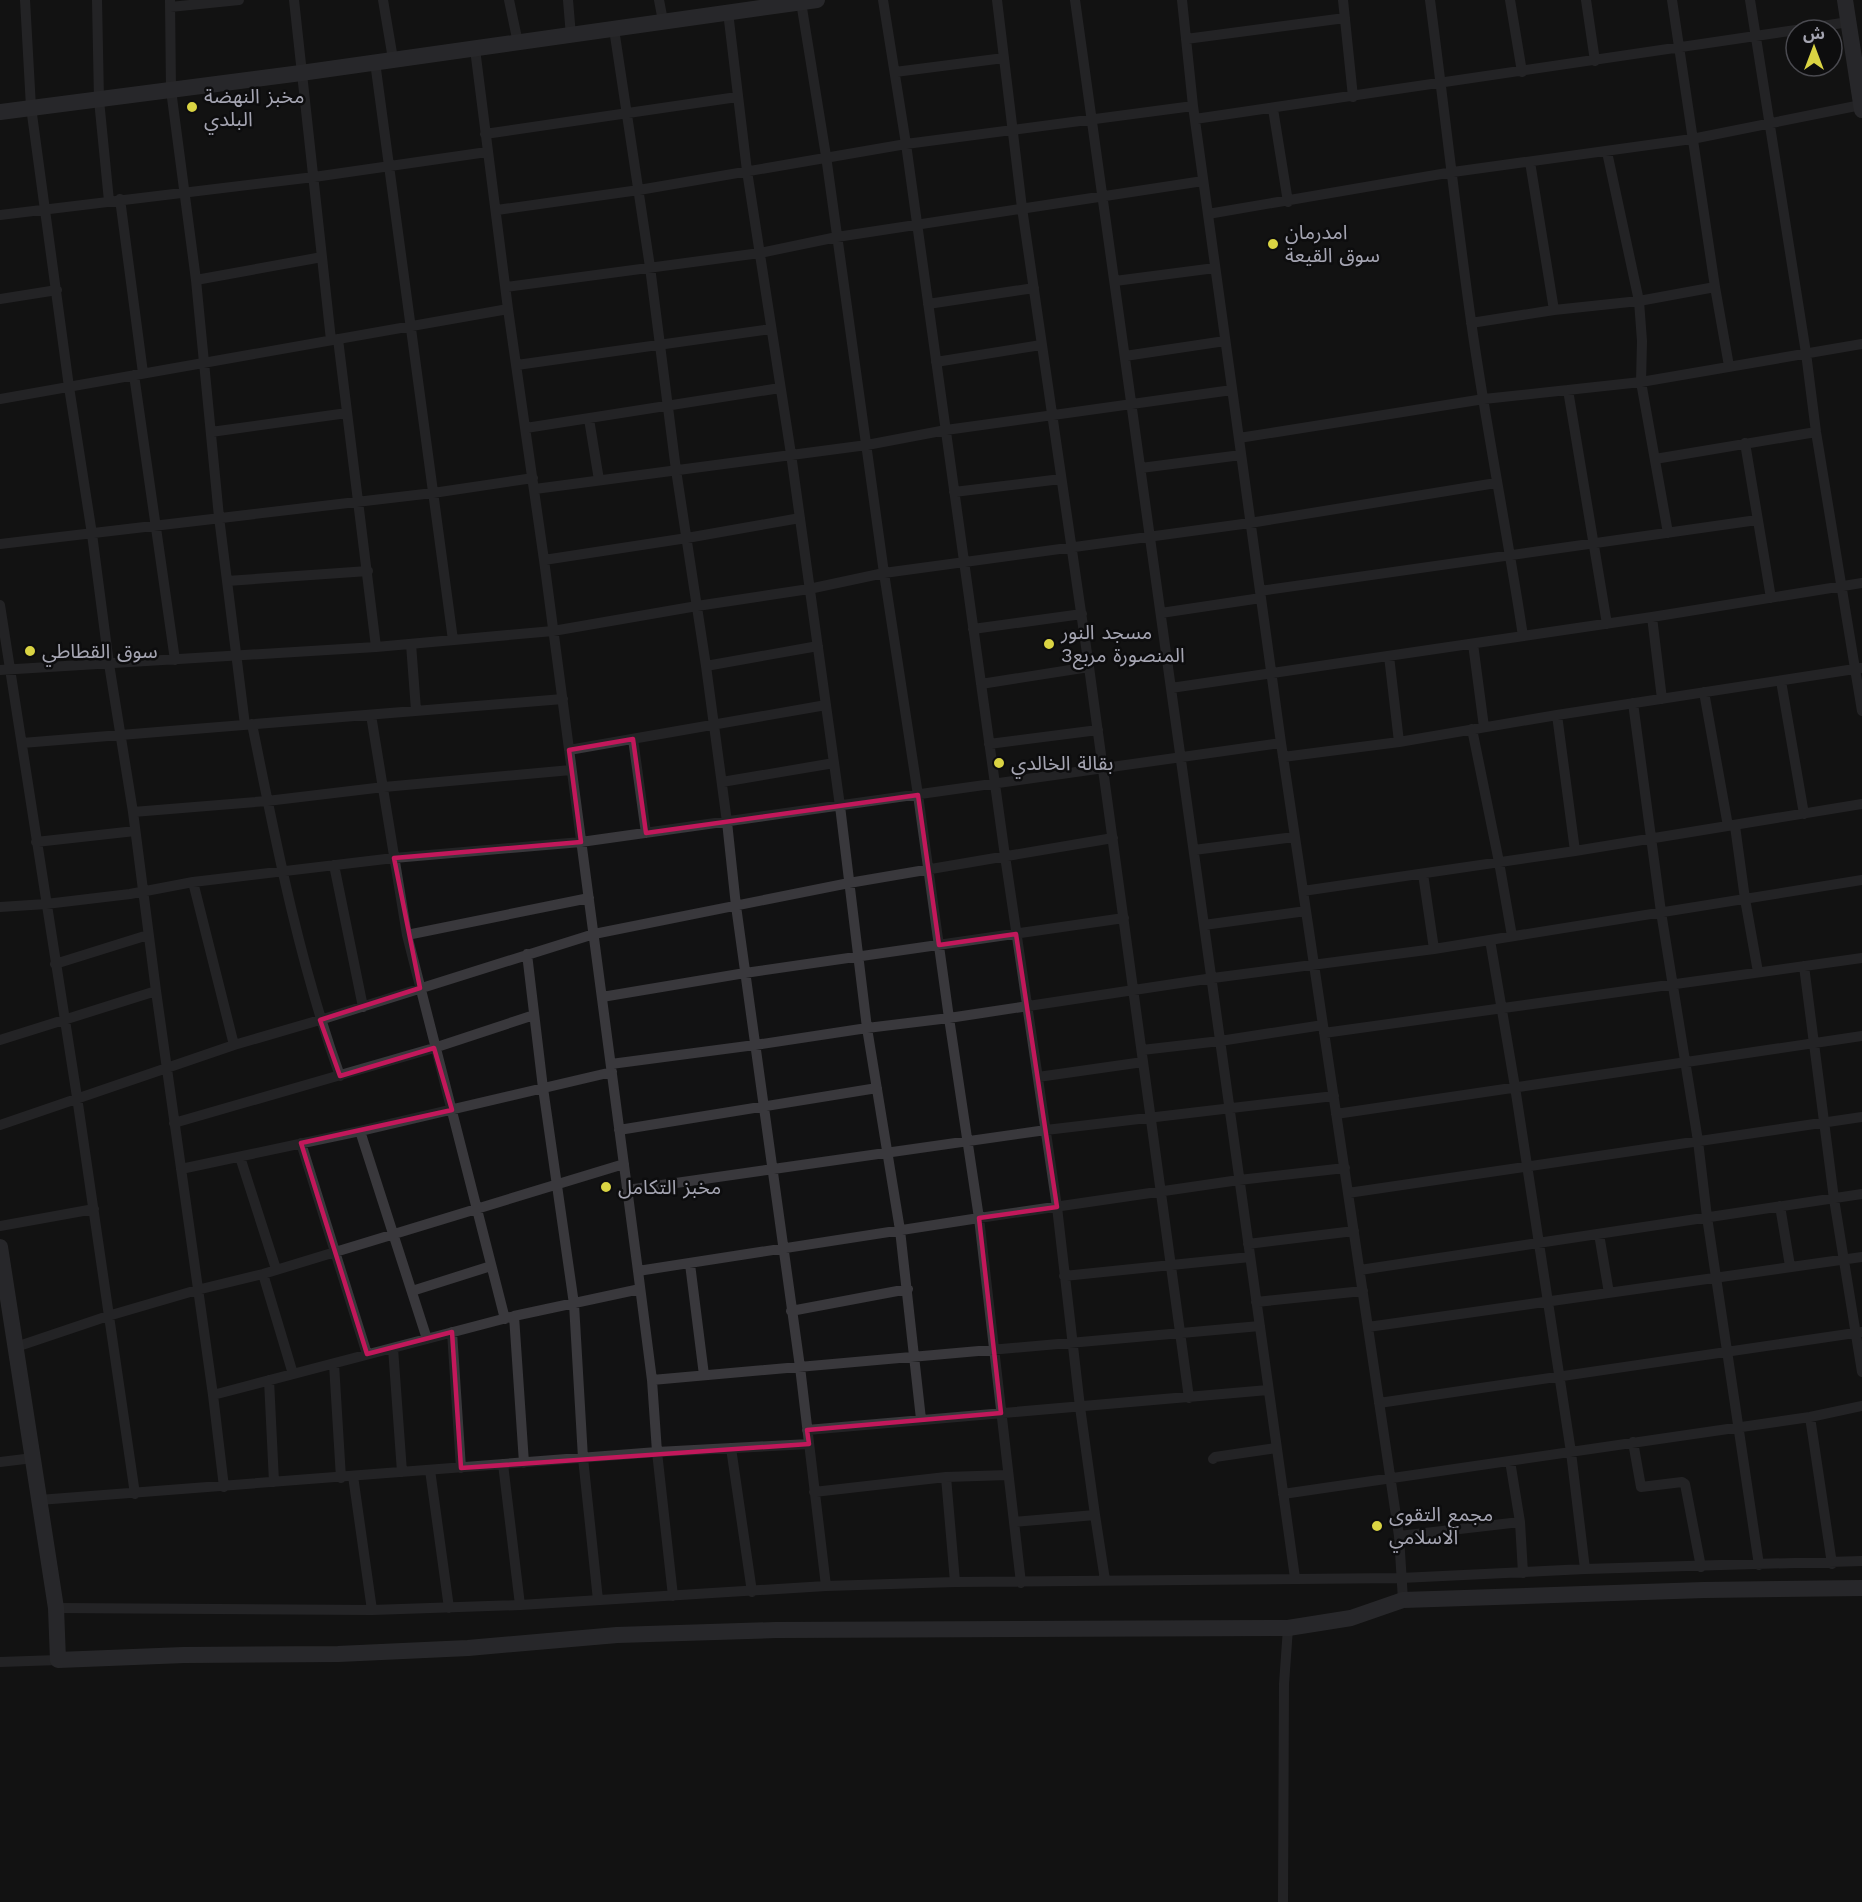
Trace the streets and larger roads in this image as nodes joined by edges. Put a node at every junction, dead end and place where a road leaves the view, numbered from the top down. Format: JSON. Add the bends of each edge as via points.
{"nodes":[{"id":1,"x":25,"y":0,"type":"edge"},
{"id":2,"x":97,"y":0,"type":"edge"},
{"id":3,"x":239,"y":0,"type":"edge"},
{"id":4,"x":294,"y":0,"type":"edge"},
{"id":5,"x":383,"y":0,"type":"edge"},
{"id":6,"x":509,"y":0,"type":"edge"},
{"id":7,"x":568,"y":0,"type":"edge"},
{"id":8,"x":659,"y":0,"type":"edge"},
{"id":9,"x":884,"y":0,"type":"edge"},
{"id":10,"x":997,"y":0,"type":"edge"},
{"id":11,"x":1075,"y":0,"type":"edge"},
{"id":12,"x":1182,"y":0,"type":"edge"},
{"id":13,"x":1343,"y":0,"type":"edge"},
{"id":14,"x":1430,"y":0,"type":"edge"},
{"id":15,"x":1510,"y":0,"type":"edge"},
{"id":16,"x":1586,"y":0,"type":"edge"},
{"id":17,"x":1672,"y":0,"type":"edge"},
{"id":18,"x":1750,"y":0,"type":"edge"},
{"id":19,"x":1845,"y":0,"type":"edge"},
{"id":20,"x":809,"y":1,"type":"edge"},
{"id":21,"x":778,"y":3,"type":"edge"},
{"id":22,"x":170,"y":4,"type":"edge"},
{"id":23,"x":728,"y":12,"type":"junction"},
{"id":24,"x":1345,"y":18,"type":"junction"},
{"id":25,"x":663,"y":21,"type":"junction"},
{"id":26,"x":1848,"y":22,"type":"junction"},
{"id":27,"x":1844,"y":23,"type":"edge"},
{"id":28,"x":614,"y":29,"type":"junction"},
{"id":29,"x":1784,"y":32,"type":"edge"},
{"id":30,"x":572,"y":36,"type":"junction"},
{"id":31,"x":1755,"y":37,"type":"junction"},
{"id":32,"x":1186,"y":39,"type":"junction"},
{"id":33,"x":518,"y":43,"type":"junction"},
{"id":34,"x":475,"y":49,"type":"junction"},
{"id":35,"x":1679,"y":49,"type":"junction"},
{"id":36,"x":1004,"y":58,"type":"junction"},
{"id":37,"x":393,"y":59,"type":"junction"},
{"id":38,"x":1594,"y":61,"type":"junction"},
{"id":39,"x":375,"y":62,"type":"junction"},
{"id":40,"x":895,"y":72,"type":"junction"},
{"id":41,"x":1521,"y":72,"type":"junction"},
{"id":42,"x":301,"y":74,"type":"junction"},
{"id":43,"x":1441,"y":83,"type":"junction"},
{"id":44,"x":171,"y":90,"type":"junction"},
{"id":45,"x":737,"y":97,"type":"junction"},
{"id":46,"x":1353,"y":97,"type":"junction"},
{"id":47,"x":99,"y":100,"type":"junction"},
{"id":48,"x":1193,"y":106,"type":"junction"},
{"id":49,"x":31,"y":107,"type":"junction"},
{"id":50,"x":1862,"y":108,"type":"edge"},
{"id":51,"x":1273,"y":109,"type":"junction"},
{"id":52,"x":0,"y":112,"type":"edge"},
{"id":53,"x":628,"y":112,"type":"junction"},
{"id":54,"x":1090,"y":119,"type":"junction"},
{"id":55,"x":1195,"y":119,"type":"junction"},
{"id":56,"x":1769,"y":124,"type":"junction"},
{"id":57,"x":1014,"y":131,"type":"junction"},
{"id":58,"x":485,"y":134,"type":"junction"},
{"id":59,"x":1692,"y":139,"type":"junction"},
{"id":60,"x":906,"y":144,"type":"junction"},
{"id":61,"x":488,"y":152,"type":"junction"},
{"id":62,"x":1608,"y":152,"type":"junction"},
{"id":63,"x":826,"y":156,"type":"junction"},
{"id":64,"x":1530,"y":162,"type":"junction"},
{"id":65,"x":391,"y":166,"type":"junction"},
{"id":66,"x":747,"y":171,"type":"junction"},
{"id":67,"x":1453,"y":172,"type":"junction"},
{"id":68,"x":314,"y":177,"type":"junction"},
{"id":69,"x":1203,"y":181,"type":"junction"},
{"id":70,"x":639,"y":190,"type":"junction"},
{"id":71,"x":185,"y":192,"type":"junction"},
{"id":72,"x":1103,"y":195,"type":"junction"},
{"id":73,"x":114,"y":200,"type":"junction"},
{"id":74,"x":1288,"y":202,"type":"junction"},
{"id":75,"x":1022,"y":208,"type":"junction"},
{"id":76,"x":46,"y":210,"type":"junction"},
{"id":77,"x":497,"y":210,"type":"junction"},
{"id":78,"x":1208,"y":214,"type":"junction"},
{"id":79,"x":0,"y":215,"type":"edge"},
{"id":80,"x":916,"y":226,"type":"junction"},
{"id":81,"x":837,"y":237,"type":"junction"},
{"id":82,"x":760,"y":253,"type":"junction"},
{"id":83,"x":322,"y":257,"type":"junction"},
{"id":84,"x":650,"y":267,"type":"junction"},
{"id":85,"x":1215,"y":268,"type":"junction"},
{"id":86,"x":196,"y":280,"type":"junction"},
{"id":87,"x":1115,"y":281,"type":"junction"},
{"id":88,"x":506,"y":287,"type":"junction"},
{"id":89,"x":1715,"y":287,"type":"junction"},
{"id":90,"x":1034,"y":288,"type":"junction"},
{"id":91,"x":57,"y":290,"type":"junction"},
{"id":92,"x":0,"y":299,"type":"edge"},
{"id":93,"x":1638,"y":301,"type":"junction"},
{"id":94,"x":928,"y":304,"type":"junction"},
{"id":95,"x":508,"y":309,"type":"junction"},
{"id":96,"x":1554,"y":310,"type":"junction"},
{"id":97,"x":1471,"y":323,"type":"junction"},
{"id":98,"x":410,"y":326,"type":"junction"},
{"id":99,"x":771,"y":329,"type":"junction"},
{"id":100,"x":334,"y":339,"type":"junction"},
{"id":101,"x":1225,"y":341,"type":"junction"},
{"id":102,"x":1862,"y":344,"type":"edge"},
{"id":103,"x":1041,"y":345,"type":"junction"},
{"id":104,"x":661,"y":346,"type":"junction"},
{"id":105,"x":1806,"y":353,"type":"junction"},
{"id":106,"x":1125,"y":356,"type":"junction"},
{"id":107,"x":936,"y":362,"type":"junction"},
{"id":108,"x":204,"y":363,"type":"junction"},
{"id":109,"x":517,"y":365,"type":"junction"},
{"id":110,"x":1729,"y":366,"type":"junction"},
{"id":111,"x":138,"y":374,"type":"junction"},
{"id":112,"x":1641,"y":382,"type":"junction"},
{"id":113,"x":69,"y":387,"type":"junction"},
{"id":114,"x":780,"y":388,"type":"junction"},
{"id":115,"x":1232,"y":390,"type":"junction"},
{"id":116,"x":1568,"y":390,"type":"junction"},
{"id":117,"x":0,"y":399,"type":"edge"},
{"id":118,"x":1484,"y":399,"type":"junction"},
{"id":119,"x":668,"y":405,"type":"junction"},
{"id":120,"x":1132,"y":405,"type":"junction"},
{"id":121,"x":347,"y":413,"type":"junction"},
{"id":122,"x":1052,"y":415,"type":"junction"},
{"id":123,"x":589,"y":419,"type":"junction"},
{"id":124,"x":526,"y":428,"type":"junction"},
{"id":125,"x":946,"y":430,"type":"junction"},
{"id":126,"x":211,"y":432,"type":"junction"},
{"id":127,"x":1816,"y":432,"type":"junction"},
{"id":128,"x":1239,"y":438,"type":"junction"},
{"id":129,"x":1745,"y":443,"type":"junction"},
{"id":130,"x":867,"y":445,"type":"junction"},
{"id":131,"x":791,"y":454,"type":"junction"},
{"id":132,"x":1241,"y":455,"type":"junction"},
{"id":133,"x":1654,"y":459,"type":"junction"},
{"id":134,"x":1141,"y":468,"type":"junction"},
{"id":135,"x":676,"y":470,"type":"junction"},
{"id":136,"x":1061,"y":479,"type":"junction"},
{"id":137,"x":599,"y":480,"type":"junction"},
{"id":138,"x":534,"y":483,"type":"junction"},
{"id":139,"x":1496,"y":483,"type":"junction"},
{"id":140,"x":954,"y":492,"type":"junction"},
{"id":141,"x":434,"y":493,"type":"junction"},
{"id":142,"x":358,"y":500,"type":"junction"},
{"id":143,"x":219,"y":517,"type":"junction"},
{"id":144,"x":800,"y":518,"type":"junction"},
{"id":145,"x":1757,"y":520,"type":"junction"},
{"id":146,"x":1250,"y":523,"type":"junction"},
{"id":147,"x":156,"y":526,"type":"junction"},
{"id":148,"x":1668,"y":533,"type":"junction"},
{"id":149,"x":92,"y":534,"type":"junction"},
{"id":150,"x":687,"y":538,"type":"junction"},
{"id":151,"x":1151,"y":538,"type":"junction"},
{"id":152,"x":0,"y":544,"type":"edge"},
{"id":153,"x":1593,"y":544,"type":"junction"},
{"id":154,"x":1071,"y":549,"type":"junction"},
{"id":155,"x":1511,"y":555,"type":"junction"},
{"id":156,"x":544,"y":560,"type":"junction"},
{"id":157,"x":965,"y":563,"type":"junction"},
{"id":158,"x":368,"y":571,"type":"junction"},
{"id":159,"x":884,"y":573,"type":"junction"},
{"id":160,"x":227,"y":581,"type":"junction"},
{"id":161,"x":1862,"y":583,"type":"edge"},
{"id":162,"x":1841,"y":587,"type":"junction"},
{"id":163,"x":809,"y":589,"type":"junction"},
{"id":164,"x":1260,"y":595,"type":"junction"},
{"id":165,"x":1771,"y":598,"type":"junction"},
{"id":166,"x":0,"y":605,"type":"edge"},
{"id":167,"x":697,"y":606,"type":"junction"},
{"id":168,"x":1161,"y":613,"type":"junction"},
{"id":169,"x":1082,"y":614,"type":"junction"},
{"id":170,"x":1652,"y":617,"type":"junction"},
{"id":171,"x":1607,"y":624,"type":"junction"},
{"id":172,"x":973,"y":629,"type":"junction"},
{"id":173,"x":553,"y":631,"type":"junction"},
{"id":174,"x":1523,"y":636,"type":"junction"},
{"id":175,"x":453,"y":640,"type":"junction"},
{"id":176,"x":411,"y":644,"type":"junction"},
{"id":177,"x":1473,"y":644,"type":"junction"},
{"id":178,"x":818,"y":646,"type":"junction"},
{"id":179,"x":376,"y":647,"type":"junction"},
{"id":180,"x":1389,"y":656,"type":"junction"},
{"id":181,"x":235,"y":657,"type":"junction"},
{"id":182,"x":175,"y":660,"type":"junction"},
{"id":183,"x":109,"y":664,"type":"junction"},
{"id":184,"x":706,"y":666,"type":"junction"},
{"id":185,"x":1089,"y":667,"type":"junction"},
{"id":186,"x":1859,"y":669,"type":"edge"},
{"id":187,"x":5,"y":670,"type":"edge"},
{"id":188,"x":1271,"y":673,"type":"junction"},
{"id":189,"x":1781,"y":681,"type":"junction"},
{"id":190,"x":981,"y":684,"type":"junction"},
{"id":191,"x":1172,"y":688,"type":"junction"},
{"id":192,"x":1704,"y":692,"type":"junction"},
{"id":193,"x":563,"y":699,"type":"junction"},
{"id":194,"x":1662,"y":699,"type":"junction"},
{"id":195,"x":1633,"y":704,"type":"junction"},
{"id":196,"x":826,"y":705,"type":"junction"},
{"id":197,"x":417,"y":710,"type":"junction"},
{"id":198,"x":1862,"y":711,"type":"edge"},
{"id":199,"x":371,"y":715,"type":"junction"},
{"id":200,"x":1557,"y":715,"type":"junction"},
{"id":201,"x":248,"y":725,"type":"junction"},
{"id":202,"x":714,"y":725,"type":"junction"},
{"id":203,"x":1478,"y":728,"type":"junction"},
{"id":204,"x":1098,"y":730,"type":"junction"},
{"id":205,"x":121,"y":736,"type":"junction"},
{"id":206,"x":633,"y":739,"type":"junction"},
{"id":207,"x":1399,"y":742,"type":"junction"},
{"id":208,"x":22,"y":743,"type":"junction"},
{"id":209,"x":1281,"y":743,"type":"junction"},
{"id":210,"x":989,"y":744,"type":"junction"},
{"id":211,"x":569,"y":750,"type":"junction"},
{"id":212,"x":1283,"y":757,"type":"junction"},
{"id":213,"x":1181,"y":758,"type":"junction"},
{"id":214,"x":834,"y":763,"type":"junction"},
{"id":215,"x":1103,"y":768,"type":"junction"},
{"id":216,"x":571,"y":770,"type":"junction"},
{"id":217,"x":722,"y":782,"type":"junction"},
{"id":218,"x":996,"y":784,"type":"junction"},
{"id":219,"x":384,"y":787,"type":"junction"},
{"id":220,"x":918,"y":795,"type":"junction"},
{"id":221,"x":267,"y":801,"type":"junction"},
{"id":222,"x":1862,"y":804,"type":"edge"},
{"id":223,"x":840,"y":806,"type":"junction"},
{"id":224,"x":132,"y":812,"type":"junction"},
{"id":225,"x":1804,"y":814,"type":"junction"},
{"id":226,"x":727,"y":822,"type":"junction"},
{"id":227,"x":1731,"y":826,"type":"junction"},
{"id":228,"x":135,"y":831,"type":"junction"},
{"id":229,"x":646,"y":833,"type":"junction"},
{"id":230,"x":1294,"y":837,"type":"junction"},
{"id":231,"x":1113,"y":838,"type":"junction"},
{"id":232,"x":1650,"y":838,"type":"junction"},
{"id":233,"x":36,"y":842,"type":"junction"},
{"id":234,"x":581,"y":842,"type":"junction"},
{"id":235,"x":1194,"y":850,"type":"junction"},
{"id":236,"x":1575,"y":851,"type":"junction"},
{"id":237,"x":1005,"y":856,"type":"junction"},
{"id":238,"x":394,"y":858,"type":"junction"},
{"id":239,"x":1499,"y":862,"type":"junction"},
{"id":240,"x":334,"y":865,"type":"junction"},
{"id":241,"x":928,"y":870,"type":"junction"},
{"id":242,"x":281,"y":872,"type":"junction"},
{"id":243,"x":1423,"y":874,"type":"junction"},
{"id":244,"x":1862,"y":880,"type":"edge"},
{"id":245,"x":193,"y":882,"type":"junction"},
{"id":246,"x":849,"y":884,"type":"junction"},
{"id":247,"x":143,"y":891,"type":"junction"},
{"id":248,"x":1303,"y":891,"type":"junction"},
{"id":249,"x":589,"y":898,"type":"junction"},
{"id":250,"x":1745,"y":899,"type":"junction"},
{"id":251,"x":46,"y":904,"type":"junction"},
{"id":252,"x":736,"y":906,"type":"junction"},
{"id":253,"x":0,"y":907,"type":"edge"},
{"id":254,"x":1306,"y":911,"type":"junction"},
{"id":255,"x":1660,"y":912,"type":"junction"},
{"id":256,"x":1124,"y":918,"type":"junction"},
{"id":257,"x":1204,"y":925,"type":"junction"},
{"id":258,"x":594,"y":934,"type":"junction"},
{"id":259,"x":1016,"y":934,"type":"junction"},
{"id":260,"x":148,"y":935,"type":"junction"},
{"id":261,"x":407,"y":935,"type":"junction"},
{"id":262,"x":1512,"y":936,"type":"junction"},
{"id":263,"x":1490,"y":940,"type":"junction"},
{"id":264,"x":939,"y":945,"type":"junction"},
{"id":265,"x":1434,"y":949,"type":"junction"},
{"id":266,"x":527,"y":954,"type":"junction"},
{"id":267,"x":859,"y":956,"type":"junction"},
{"id":268,"x":1862,"y":958,"type":"edge"},
{"id":269,"x":55,"y":964,"type":"junction"},
{"id":270,"x":1314,"y":966,"type":"junction"},
{"id":271,"x":1804,"y":966,"type":"junction"},
{"id":272,"x":1758,"y":972,"type":"junction"},
{"id":273,"x":745,"y":973,"type":"junction"},
{"id":274,"x":1213,"y":978,"type":"junction"},
{"id":275,"x":1673,"y":985,"type":"junction"},
{"id":276,"x":420,"y":988,"type":"junction"},
{"id":277,"x":156,"y":991,"type":"junction"},
{"id":278,"x":1134,"y":991,"type":"junction"},
{"id":279,"x":602,"y":997,"type":"junction"},
{"id":280,"x":363,"y":1007,"type":"junction"},
{"id":281,"x":1027,"y":1007,"type":"junction"},
{"id":282,"x":1502,"y":1009,"type":"junction"},
{"id":283,"x":534,"y":1015,"type":"junction"},
{"id":284,"x":949,"y":1018,"type":"junction"},
{"id":285,"x":64,"y":1020,"type":"junction"},
{"id":286,"x":320,"y":1020,"type":"junction"},
{"id":287,"x":867,"y":1028,"type":"junction"},
{"id":288,"x":1324,"y":1029,"type":"junction"},
{"id":289,"x":1862,"y":1036,"type":"edge"},
{"id":290,"x":0,"y":1040,"type":"edge"},
{"id":291,"x":1220,"y":1041,"type":"junction"},
{"id":292,"x":1814,"y":1043,"type":"junction"},
{"id":293,"x":234,"y":1045,"type":"junction"},
{"id":294,"x":755,"y":1045,"type":"junction"},
{"id":295,"x":434,"y":1048,"type":"junction"},
{"id":296,"x":1142,"y":1050,"type":"junction"},
{"id":297,"x":1143,"y":1062,"type":"junction"},
{"id":298,"x":1687,"y":1062,"type":"junction"},
{"id":299,"x":611,"y":1068,"type":"junction"},
{"id":300,"x":167,"y":1069,"type":"junction"},
{"id":301,"x":340,"y":1076,"type":"junction"},
{"id":302,"x":1038,"y":1077,"type":"junction"},
{"id":303,"x":1515,"y":1087,"type":"junction"},
{"id":304,"x":543,"y":1088,"type":"junction"},
{"id":305,"x":877,"y":1088,"type":"junction"},
{"id":306,"x":1334,"y":1096,"type":"junction"},
{"id":307,"x":77,"y":1097,"type":"junction"},
{"id":308,"x":764,"y":1107,"type":"junction"},
{"id":309,"x":1229,"y":1109,"type":"junction"},
{"id":310,"x":452,"y":1110,"type":"junction"},
{"id":311,"x":1336,"y":1114,"type":"junction"},
{"id":312,"x":1151,"y":1117,"type":"junction"},
{"id":313,"x":1862,"y":1117,"type":"edge"},
{"id":314,"x":174,"y":1123,"type":"junction"},
{"id":315,"x":1825,"y":1123,"type":"junction"},
{"id":316,"x":0,"y":1125,"type":"edge"},
{"id":317,"x":619,"y":1130,"type":"junction"},
{"id":318,"x":1046,"y":1130,"type":"junction"},
{"id":319,"x":360,"y":1131,"type":"junction"},
{"id":320,"x":1698,"y":1141,"type":"junction"},
{"id":321,"x":966,"y":1142,"type":"junction"},
{"id":322,"x":301,"y":1143,"type":"junction"},
{"id":323,"x":889,"y":1154,"type":"junction"},
{"id":324,"x":240,"y":1157,"type":"junction"},
{"id":325,"x":624,"y":1164,"type":"junction"},
{"id":326,"x":1526,"y":1167,"type":"junction"},
{"id":327,"x":1345,"y":1168,"type":"junction"},
{"id":328,"x":181,"y":1169,"type":"junction"},
{"id":329,"x":772,"y":1169,"type":"junction"},
{"id":330,"x":1239,"y":1180,"type":"junction"},
{"id":331,"x":557,"y":1185,"type":"junction"},
{"id":332,"x":627,"y":1190,"type":"junction"},
{"id":333,"x":1162,"y":1192,"type":"junction"},
{"id":334,"x":1348,"y":1193,"type":"junction"},
{"id":335,"x":1862,"y":1194,"type":"edge"},
{"id":336,"x":1834,"y":1199,"type":"junction"},
{"id":337,"x":1780,"y":1206,"type":"junction"},
{"id":338,"x":1057,"y":1207,"type":"junction"},
{"id":339,"x":476,"y":1208,"type":"junction"},
{"id":340,"x":94,"y":1209,"type":"junction"},
{"id":341,"x":1707,"y":1217,"type":"junction"},
{"id":342,"x":979,"y":1218,"type":"junction"},
{"id":343,"x":0,"y":1226,"type":"edge"},
{"id":344,"x":900,"y":1230,"type":"junction"},
{"id":345,"x":1354,"y":1231,"type":"junction"},
{"id":346,"x":393,"y":1233,"type":"junction"},
{"id":347,"x":1599,"y":1234,"type":"junction"},
{"id":348,"x":1248,"y":1244,"type":"junction"},
{"id":349,"x":1539,"y":1244,"type":"junction"},
{"id":350,"x":0,"y":1248,"type":"edge"},
{"id":351,"x":784,"y":1250,"type":"junction"},
{"id":352,"x":335,"y":1252,"type":"junction"},
{"id":353,"x":1250,"y":1257,"type":"junction"},
{"id":354,"x":1862,"y":1257,"type":"edge"},
{"id":355,"x":1843,"y":1259,"type":"junction"},
{"id":356,"x":690,"y":1264,"type":"junction"},
{"id":357,"x":1171,"y":1264,"type":"junction"},
{"id":358,"x":491,"y":1266,"type":"junction"},
{"id":359,"x":1790,"y":1266,"type":"junction"},
{"id":360,"x":276,"y":1269,"type":"junction"},
{"id":361,"x":1360,"y":1270,"type":"junction"},
{"id":362,"x":638,"y":1271,"type":"junction"},
{"id":363,"x":263,"y":1274,"type":"junction"},
{"id":364,"x":1064,"y":1276,"type":"junction"},
{"id":365,"x":1716,"y":1277,"type":"junction"},
{"id":366,"x":640,"y":1289,"type":"junction"},
{"id":367,"x":908,"y":1289,"type":"junction"},
{"id":368,"x":198,"y":1290,"type":"junction"},
{"id":369,"x":412,"y":1291,"type":"junction"},
{"id":370,"x":1363,"y":1291,"type":"junction"},
{"id":371,"x":1609,"y":1293,"type":"junction"},
{"id":372,"x":1547,"y":1301,"type":"junction"},
{"id":373,"x":1256,"y":1302,"type":"junction"},
{"id":374,"x":574,"y":1304,"type":"junction"},
{"id":375,"x":791,"y":1311,"type":"junction"},
{"id":376,"x":108,"y":1316,"type":"junction"},
{"id":377,"x":509,"y":1318,"type":"junction"},
{"id":378,"x":1260,"y":1326,"type":"junction"},
{"id":379,"x":1368,"y":1327,"type":"junction"},
{"id":380,"x":452,"y":1332,"type":"junction"},
{"id":381,"x":1859,"y":1332,"type":"edge"},
{"id":382,"x":1181,"y":1333,"type":"junction"},
{"id":383,"x":428,"y":1339,"type":"junction"},
{"id":384,"x":1074,"y":1342,"type":"junction"},
{"id":385,"x":16,"y":1347,"type":"junction"},
{"id":386,"x":393,"y":1348,"type":"junction"},
{"id":387,"x":994,"y":1349,"type":"junction"},
{"id":388,"x":1727,"y":1352,"type":"junction"},
{"id":389,"x":367,"y":1354,"type":"junction"},
{"id":390,"x":915,"y":1357,"type":"junction"},
{"id":391,"x":334,"y":1364,"type":"junction"},
{"id":392,"x":800,"y":1367,"type":"junction"},
{"id":393,"x":1862,"y":1372,"type":"edge"},
{"id":394,"x":294,"y":1374,"type":"junction"},
{"id":395,"x":704,"y":1375,"type":"junction"},
{"id":396,"x":1559,"y":1377,"type":"junction"},
{"id":397,"x":269,"y":1380,"type":"junction"},
{"id":398,"x":652,"y":1380,"type":"junction"},
{"id":399,"x":1268,"y":1390,"type":"junction"},
{"id":400,"x":213,"y":1395,"type":"junction"},
{"id":401,"x":1189,"y":1398,"type":"junction"},
{"id":402,"x":1379,"y":1403,"type":"junction"},
{"id":403,"x":1862,"y":1406,"type":"edge"},
{"id":404,"x":1080,"y":1407,"type":"junction"},
{"id":405,"x":1001,"y":1413,"type":"junction"},
{"id":406,"x":1810,"y":1417,"type":"junction"},
{"id":407,"x":921,"y":1419,"type":"junction"},
{"id":408,"x":1739,"y":1427,"type":"junction"},
{"id":409,"x":807,"y":1430,"type":"junction"},
{"id":410,"x":1633,"y":1442,"type":"junction"},
{"id":411,"x":809,"y":1444,"type":"junction"},
{"id":412,"x":731,"y":1448,"type":"junction"},
{"id":413,"x":1276,"y":1448,"type":"junction"},
{"id":414,"x":657,"y":1452,"type":"junction"},
{"id":415,"x":1571,"y":1452,"type":"junction"},
{"id":416,"x":33,"y":1458,"type":"junction"},
{"id":417,"x":583,"y":1458,"type":"junction"},
{"id":418,"x":1213,"y":1459,"type":"dead end"},
{"id":419,"x":1510,"y":1461,"type":"junction"},
{"id":420,"x":0,"y":1462,"type":"edge"},
{"id":421,"x":524,"y":1463,"type":"junction"},
{"id":422,"x":503,"y":1464,"type":"junction"},
{"id":423,"x":461,"y":1468,"type":"junction"},
{"id":424,"x":430,"y":1470,"type":"junction"},
{"id":425,"x":402,"y":1472,"type":"junction"},
{"id":426,"x":1008,"y":1475,"type":"junction"},
{"id":427,"x":353,"y":1476,"type":"junction"},
{"id":428,"x":1390,"y":1477,"type":"junction"},
{"id":429,"x":340,"y":1478,"type":"junction"},
{"id":430,"x":946,"y":1478,"type":"junction"},
{"id":431,"x":274,"y":1482,"type":"junction"},
{"id":432,"x":224,"y":1487,"type":"junction"},
{"id":433,"x":814,"y":1492,"type":"junction"},
{"id":434,"x":135,"y":1494,"type":"junction"},
{"id":435,"x":1283,"y":1494,"type":"junction"},
{"id":436,"x":39,"y":1500,"type":"junction"},
{"id":437,"x":1095,"y":1515,"type":"junction"},
{"id":438,"x":1014,"y":1522,"type":"junction"},
{"id":439,"x":1520,"y":1522,"type":"junction"},
{"id":440,"x":1399,"y":1536,"type":"junction"},
{"id":441,"x":1862,"y":1561,"type":"edge"},
{"id":442,"x":1832,"y":1564,"type":"junction"},
{"id":443,"x":1759,"y":1565,"type":"junction"},
{"id":444,"x":1701,"y":1567,"type":"junction"},
{"id":445,"x":1585,"y":1569,"type":"junction"},
{"id":446,"x":1523,"y":1573,"type":"junction"},
{"id":447,"x":1295,"y":1578,"type":"junction"},
{"id":448,"x":1401,"y":1578,"type":"junction"},
{"id":449,"x":1105,"y":1580,"type":"junction"},
{"id":450,"x":955,"y":1582,"type":"junction"},
{"id":451,"x":1021,"y":1583,"type":"junction"},
{"id":452,"x":826,"y":1586,"type":"junction"},
{"id":453,"x":1862,"y":1588,"type":"edge"},
{"id":454,"x":752,"y":1592,"type":"junction"},
{"id":455,"x":673,"y":1596,"type":"junction"},
{"id":456,"x":598,"y":1600,"type":"junction"},
{"id":457,"x":1403,"y":1600,"type":"junction"},
{"id":458,"x":520,"y":1605,"type":"junction"},
{"id":459,"x":56,"y":1608,"type":"junction"},
{"id":460,"x":449,"y":1608,"type":"junction"},
{"id":461,"x":372,"y":1610,"type":"junction"},
{"id":462,"x":1288,"y":1628,"type":"junction"},
{"id":463,"x":58,"y":1660,"type":"junction"},
{"id":464,"x":0,"y":1662,"type":"edge"},
{"id":465,"x":1283,"y":1902,"type":"edge"}],
"edges":[{"from":1,"to":49,"type":"street"},
{"from":2,"to":47,"type":"street"},
{"from":3,"to":22,"type":"street"},
{"from":4,"to":42,"type":"street"},
{"from":5,"to":37,"type":"street"},
{"from":6,"to":33,"type":"street"},
{"from":7,"to":30,"type":"street"},
{"from":8,"to":25,"type":"street"},
{"from":9,"to":40,"type":"street"},
{"from":10,"to":36,"type":"street"},
{"from":11,"to":54,"type":"street"},
{"from":12,"to":32,"type":"street"},
{"from":13,"to":24,"type":"street"},
{"from":14,"to":43,"type":"street"},
{"from":15,"to":41,"type":"street"},
{"from":16,"to":38,"type":"street"},
{"from":17,"to":35,"type":"street"},
{"from":18,"to":31,"type":"street"},
{"from":19,"to":26,"type":"street"},
{"from":20,"to":21,"type":"street"},
{"from":20,"to":63,"type":"street"},
{"from":21,"to":23,"type":"street"},
{"from":22,"to":44,"type":"street"},
{"from":23,"to":25,"type":"street"},
{"from":23,"to":45,"type":"street"},
{"from":24,"to":32,"type":"street"},
{"from":24,"to":46,"type":"street"},
{"from":25,"to":28,"type":"street"},
{"from":26,"to":27,"type":"street"},
{"from":26,"to":50,"type":"street"},
{"from":28,"to":30,"type":"street"},
{"from":28,"to":53,"type":"street"},
{"from":29,"to":31,"type":"street"},
{"from":30,"to":33,"type":"street"},
{"from":31,"to":35,"type":"street"},
{"from":31,"to":56,"type":"street"},
{"from":32,"to":48,"type":"street"},
{"from":33,"to":34,"type":"street"},
{"from":34,"to":37,"type":"street"},
{"from":34,"to":58,"type":"street"},
{"from":35,"to":38,"type":"street"},
{"from":35,"to":59,"type":"street"},
{"from":36,"to":40,"type":"street"},
{"from":36,"to":57,"type":"street"},
{"from":37,"to":39,"type":"street"},
{"from":38,"to":41,"type":"street"},
{"from":39,"to":42,"type":"street"},
{"from":39,"to":65,"type":"street"},
{"from":40,"to":60,"type":"street"},
{"from":41,"to":43,"type":"street"},
{"from":42,"to":44,"type":"street"},
{"from":42,"to":68,"type":"street"},
{"from":43,"to":46,"type":"street"},
{"from":43,"to":67,"type":"street"},
{"from":44,"to":47,"type":"street"},
{"from":44,"to":71,"type":"street"},
{"from":45,"to":53,"type":"street"},
{"from":45,"to":66,"type":"street"},
{"from":46,"to":51,"type":"street"},
{"from":47,"to":49,"type":"street"},
{"from":47,"to":73,"type":"street"},
{"from":48,"to":54,"type":"street"},
{"from":48,"to":55,"type":"street"},
{"from":49,"to":52,"type":"street"},
{"from":49,"to":76,"type":"street"},
{"from":50,"to":56,"type":"street"},
{"from":51,"to":55,"type":"street"},
{"from":51,"to":74,"type":"street"},
{"from":53,"to":58,"type":"street"},
{"from":53,"to":70,"type":"street"},
{"from":54,"to":57,"type":"street"},
{"from":54,"to":72,"type":"street"},
{"from":55,"to":69,"type":"street"},
{"from":56,"to":59,"type":"street"},
{"from":56,"to":105,"type":"street"},
{"from":57,"to":60,"type":"street"},
{"from":57,"to":75,"type":"street"},
{"from":58,"to":61,"type":"street"},
{"from":59,"to":62,"type":"street"},
{"from":59,"to":89,"type":"street"},
{"from":60,"to":63,"type":"street"},
{"from":60,"to":80,"type":"street"},
{"from":61,"to":65,"type":"street"},
{"from":61,"to":77,"type":"street"},
{"from":62,"to":64,"type":"street"},
{"from":62,"to":93,"type":"street"},
{"from":63,"to":66,"type":"street"},
{"from":63,"to":81,"type":"street"},
{"from":64,"to":67,"type":"street"},
{"from":64,"to":96,"type":"street"},
{"from":65,"to":68,"type":"street"},
{"from":65,"to":98,"type":"street"},
{"from":66,"to":70,"type":"street"},
{"from":66,"to":82,"type":"street"},
{"from":67,"to":74,"type":"street"},
{"from":67,"to":97,"type":"street"},
{"from":68,"to":71,"type":"street"},
{"from":68,"to":83,"type":"street"},
{"from":69,"to":72,"type":"street"},
{"from":69,"to":78,"type":"street"},
{"from":70,"to":77,"type":"street"},
{"from":70,"to":84,"type":"street"},
{"from":71,"to":73,"type":"street"},
{"from":71,"to":86,"type":"street"},
{"from":72,"to":75,"type":"street"},
{"from":72,"to":87,"type":"street"},
{"from":73,"to":76,"type":"street"},
{"from":73,"to":111,"type":"street"},
{"from":74,"to":78,"type":"street"},
{"from":75,"to":80,"type":"street"},
{"from":75,"to":90,"type":"street"},
{"from":76,"to":79,"type":"street"},
{"from":76,"to":91,"type":"street"},
{"from":77,"to":88,"type":"street"},
{"from":78,"to":85,"type":"street"},
{"from":80,"to":81,"type":"street"},
{"from":80,"to":94,"type":"street"},
{"from":81,"to":82,"type":"street"},
{"from":81,"to":130,"type":"street"},
{"from":82,"to":84,"type":"street"},
{"from":82,"to":99,"type":"street"},
{"from":83,"to":86,"type":"street"},
{"from":83,"to":100,"type":"street"},
{"from":84,"to":88,"type":"street"},
{"from":84,"to":104,"type":"street"},
{"from":85,"to":87,"type":"street"},
{"from":85,"to":101,"type":"street"},
{"from":86,"to":108,"type":"street"},
{"from":87,"to":106,"type":"street"},
{"from":88,"to":95,"type":"street"},
{"from":89,"to":93,"type":"street"},
{"from":89,"to":110,"type":"street"},
{"from":90,"to":94,"type":"street"},
{"from":90,"to":103,"type":"street"},
{"from":91,"to":92,"type":"street"},
{"from":91,"to":113,"type":"street"},
{"from":93,"to":96,"type":"street"},
{"from":93,"to":112,"type":"street"},
{"from":94,"to":107,"type":"street"},
{"from":95,"to":98,"type":"street"},
{"from":95,"to":109,"type":"street"},
{"from":96,"to":97,"type":"street"},
{"from":97,"to":118,"type":"street"},
{"from":98,"to":100,"type":"street"},
{"from":98,"to":141,"type":"street"},
{"from":99,"to":104,"type":"street"},
{"from":99,"to":114,"type":"street"},
{"from":100,"to":108,"type":"street"},
{"from":100,"to":121,"type":"street"},
{"from":101,"to":106,"type":"street"},
{"from":101,"to":115,"type":"street"},
{"from":102,"to":105,"type":"street"},
{"from":103,"to":107,"type":"street"},
{"from":103,"to":122,"type":"street"},
{"from":104,"to":109,"type":"street"},
{"from":104,"to":119,"type":"street"},
{"from":105,"to":110,"type":"street"},
{"from":105,"to":127,"type":"street"},
{"from":106,"to":120,"type":"street"},
{"from":107,"to":125,"type":"street"},
{"from":108,"to":111,"type":"street"},
{"from":108,"to":126,"type":"street"},
{"from":109,"to":124,"type":"street"},
{"from":110,"to":112,"type":"street"},
{"from":111,"to":113,"type":"street"},
{"from":111,"to":147,"type":"street"},
{"from":112,"to":116,"type":"street"},
{"from":112,"to":133,"type":"street"},
{"from":113,"to":117,"type":"street"},
{"from":113,"to":149,"type":"street"},
{"from":114,"to":119,"type":"street"},
{"from":114,"to":131,"type":"street"},
{"from":115,"to":120,"type":"street"},
{"from":115,"to":128,"type":"street"},
{"from":116,"to":118,"type":"street"},
{"from":116,"to":153,"type":"street"},
{"from":118,"to":128,"type":"street"},
{"from":118,"to":139,"type":"street"},
{"from":119,"to":123,"type":"street"},
{"from":119,"to":135,"type":"street"},
{"from":120,"to":122,"type":"street"},
{"from":120,"to":134,"type":"street"},
{"from":121,"to":126,"type":"street"},
{"from":121,"to":142,"type":"street"},
{"from":122,"to":125,"type":"street"},
{"from":122,"to":136,"type":"street"},
{"from":123,"to":124,"type":"street"},
{"from":123,"to":137,"type":"street"},
{"from":124,"to":138,"type":"street"},
{"from":125,"to":130,"type":"street"},
{"from":125,"to":140,"type":"street"},
{"from":126,"to":143,"type":"street"},
{"from":127,"to":129,"type":"street"},
{"from":127,"to":162,"type":"street"},
{"from":128,"to":132,"type":"street"},
{"from":129,"to":133,"type":"street"},
{"from":129,"to":145,"type":"street"},
{"from":130,"to":131,"type":"street"},
{"from":130,"to":159,"type":"street"},
{"from":131,"to":135,"type":"street"},
{"from":131,"to":144,"type":"street"},
{"from":132,"to":134,"type":"street"},
{"from":132,"to":146,"type":"street"},
{"from":133,"to":148,"type":"street"},
{"from":134,"to":151,"type":"street"},
{"from":135,"to":137,"type":"street"},
{"from":135,"to":150,"type":"street"},
{"from":136,"to":140,"type":"street"},
{"from":136,"to":154,"type":"street"},
{"from":137,"to":138,"type":"street"},
{"from":138,"to":141,"type":"street"},
{"from":138,"to":156,"type":"street"},
{"from":139,"to":146,"type":"street"},
{"from":139,"to":155,"type":"street"},
{"from":140,"to":157,"type":"street"},
{"from":141,"to":142,"type":"street"},
{"from":141,"to":175,"type":"street"},
{"from":142,"to":143,"type":"street"},
{"from":142,"to":158,"type":"street"},
{"from":143,"to":147,"type":"street"},
{"from":143,"to":160,"type":"street"},
{"from":144,"to":150,"type":"street"},
{"from":144,"to":163,"type":"street"},
{"from":145,"to":148,"type":"street"},
{"from":145,"to":165,"type":"street"},
{"from":146,"to":151,"type":"street"},
{"from":146,"to":164,"type":"street"},
{"from":147,"to":149,"type":"street"},
{"from":147,"to":182,"type":"street"},
{"from":148,"to":153,"type":"street"},
{"from":149,"to":152,"type":"street"},
{"from":149,"to":183,"type":"street"},
{"from":150,"to":156,"type":"street"},
{"from":150,"to":167,"type":"street"},
{"from":151,"to":154,"type":"street"},
{"from":151,"to":168,"type":"street"},
{"from":153,"to":155,"type":"street"},
{"from":153,"to":171,"type":"street"},
{"from":154,"to":157,"type":"street"},
{"from":154,"to":169,"type":"street"},
{"from":155,"to":164,"type":"street"},
{"from":155,"to":174,"type":"street"},
{"from":156,"to":173,"type":"street"},
{"from":157,"to":159,"type":"street"},
{"from":157,"to":172,"type":"street"},
{"from":158,"to":160,"type":"street"},
{"from":158,"to":179,"type":"street"},
{"from":159,"to":163,"type":"street"},
{"from":159,"to":220,"type":"street"},
{"from":160,"to":181,"type":"street"},
{"from":161,"to":162,"type":"street"},
{"from":162,"to":165,"type":"street"},
{"from":162,"to":186,"type":"street"},
{"from":163,"to":167,"type":"street"},
{"from":163,"to":178,"type":"street"},
{"from":164,"to":168,"type":"street"},
{"from":164,"to":188,"type":"street"},
{"from":165,"to":170,"type":"street"},
{"from":166,"to":187,"type":"street"},
{"from":167,"to":173,"type":"street"},
{"from":167,"to":184,"type":"street"},
{"from":168,"to":191,"type":"street"},
{"from":169,"to":172,"type":"street"},
{"from":169,"to":185,"type":"street"},
{"from":170,"to":171,"type":"street"},
{"from":170,"to":194,"type":"street"},
{"from":171,"to":174,"type":"street"},
{"from":172,"to":190,"type":"street"},
{"from":173,"to":175,"type":"street"},
{"from":173,"to":193,"type":"street"},
{"from":174,"to":177,"type":"street"},
{"from":175,"to":176,"type":"street"},
{"from":176,"to":179,"type":"street"},
{"from":176,"to":197,"type":"street"},
{"from":177,"to":180,"type":"street"},
{"from":177,"to":203,"type":"street"},
{"from":178,"to":184,"type":"street"},
{"from":178,"to":196,"type":"street"},
{"from":179,"to":181,"type":"street"},
{"from":180,"to":188,"type":"street"},
{"from":180,"to":207,"type":"street"},
{"from":181,"to":182,"type":"street"},
{"from":181,"to":201,"type":"street"},
{"from":182,"to":183,"type":"street"},
{"from":183,"to":187,"type":"street"},
{"from":183,"to":205,"type":"street"},
{"from":184,"to":202,"type":"street"},
{"from":185,"to":190,"type":"street"},
{"from":185,"to":204,"type":"street"},
{"from":186,"to":189,"type":"street"},
{"from":186,"to":198,"type":"street"},
{"from":187,"to":208,"type":"street"},
{"from":188,"to":191,"type":"street"},
{"from":188,"to":209,"type":"street"},
{"from":189,"to":192,"type":"street"},
{"from":189,"to":225,"type":"street"},
{"from":190,"to":210,"type":"street"},
{"from":191,"to":213,"type":"street"},
{"from":192,"to":194,"type":"street"},
{"from":192,"to":227,"type":"street"},
{"from":193,"to":197,"type":"street"},
{"from":193,"to":211,"type":"street"},
{"from":194,"to":195,"type":"street"},
{"from":195,"to":200,"type":"street"},
{"from":195,"to":232,"type":"street"},
{"from":196,"to":202,"type":"street"},
{"from":196,"to":214,"type":"street"},
{"from":197,"to":199,"type":"street"},
{"from":199,"to":201,"type":"street"},
{"from":199,"to":219,"type":"street"},
{"from":200,"to":203,"type":"street"},
{"from":200,"to":236,"type":"street"},
{"from":201,"to":205,"type":"street"},
{"from":201,"to":221,"type":"street"},
{"from":202,"to":206,"type":"street"},
{"from":202,"to":217,"type":"street"},
{"from":203,"to":207,"type":"street"},
{"from":203,"to":239,"type":"street"},
{"from":204,"to":210,"type":"street"},
{"from":204,"to":215,"type":"street"},
{"from":205,"to":208,"type":"street"},
{"from":205,"to":224,"type":"street"},
{"from":206,"to":211,"type":"street"},
{"from":206,"to":229,"type":"street"},
{"from":207,"to":212,"type":"street"},
{"from":208,"to":233,"type":"street"},
{"from":209,"to":212,"type":"street"},
{"from":209,"to":213,"type":"street"},
{"from":210,"to":218,"type":"street"},
{"from":211,"to":216,"type":"street"},
{"from":212,"to":230,"type":"street"},
{"from":213,"to":215,"type":"street"},
{"from":213,"to":235,"type":"street"},
{"from":214,"to":217,"type":"street"},
{"from":214,"to":223,"type":"street"},
{"from":215,"to":218,"type":"street"},
{"from":215,"to":231,"type":"street"},
{"from":216,"to":219,"type":"street"},
{"from":216,"to":234,"type":"street"},
{"from":217,"to":226,"type":"street"},
{"from":218,"to":220,"type":"street"},
{"from":218,"to":237,"type":"street"},
{"from":219,"to":221,"type":"street"},
{"from":219,"to":238,"type":"street"},
{"from":220,"to":223,"type":"street"},
{"from":220,"to":241,"type":"street"},
{"from":221,"to":224,"type":"street"},
{"from":221,"to":242,"type":"street"},
{"from":222,"to":225,"type":"street"},
{"from":223,"to":226,"type":"street"},
{"from":223,"to":246,"type":"street"},
{"from":224,"to":228,"type":"street"},
{"from":225,"to":227,"type":"street"},
{"from":226,"to":229,"type":"street"},
{"from":226,"to":252,"type":"street"},
{"from":227,"to":232,"type":"street"},
{"from":227,"to":250,"type":"street"},
{"from":228,"to":233,"type":"street"},
{"from":228,"to":247,"type":"street"},
{"from":229,"to":234,"type":"street"},
{"from":230,"to":235,"type":"street"},
{"from":230,"to":248,"type":"street"},
{"from":231,"to":237,"type":"street"},
{"from":231,"to":256,"type":"street"},
{"from":232,"to":236,"type":"street"},
{"from":232,"to":255,"type":"street"},
{"from":233,"to":251,"type":"street"},
{"from":234,"to":238,"type":"street"},
{"from":234,"to":249,"type":"street"},
{"from":235,"to":257,"type":"street"},
{"from":236,"to":239,"type":"street"},
{"from":237,"to":241,"type":"street"},
{"from":237,"to":259,"type":"street"},
{"from":238,"to":240,"type":"street"},
{"from":238,"to":261,"type":"street"},
{"from":239,"to":243,"type":"street"},
{"from":239,"to":262,"type":"street"},
{"from":240,"to":242,"type":"street"},
{"from":240,"to":280,"type":"street"},
{"from":241,"to":246,"type":"street"},
{"from":241,"to":264,"type":"street"},
{"from":242,"to":245,"type":"street"},
{"from":242,"to":286,"type":"street"},
{"from":243,"to":248,"type":"street"},
{"from":243,"to":265,"type":"street"},
{"from":244,"to":250,"type":"street"},
{"from":245,"to":247,"type":"street"},
{"from":245,"to":293,"type":"street"},
{"from":246,"to":252,"type":"street"},
{"from":246,"to":267,"type":"street"},
{"from":247,"to":251,"type":"street"},
{"from":247,"to":260,"type":"street"},
{"from":248,"to":254,"type":"street"},
{"from":249,"to":258,"type":"street"},
{"from":249,"to":261,"type":"street"},
{"from":250,"to":255,"type":"street"},
{"from":250,"to":272,"type":"street"},
{"from":251,"to":253,"type":"street"},
{"from":251,"to":269,"type":"street"},
{"from":252,"to":258,"type":"street"},
{"from":252,"to":273,"type":"street"},
{"from":254,"to":257,"type":"street"},
{"from":254,"to":270,"type":"street"},
{"from":255,"to":262,"type":"street"},
{"from":255,"to":275,"type":"street"},
{"from":256,"to":259,"type":"street"},
{"from":256,"to":278,"type":"street"},
{"from":257,"to":274,"type":"street"},
{"from":258,"to":266,"type":"street"},
{"from":258,"to":279,"type":"street"},
{"from":259,"to":264,"type":"street"},
{"from":259,"to":281,"type":"street"},
{"from":260,"to":269,"type":"street"},
{"from":260,"to":277,"type":"street"},
{"from":261,"to":276,"type":"street"},
{"from":262,"to":263,"type":"street"},
{"from":263,"to":265,"type":"street"},
{"from":263,"to":282,"type":"street"},
{"from":264,"to":267,"type":"street"},
{"from":264,"to":284,"type":"street"},
{"from":265,"to":270,"type":"street"},
{"from":266,"to":276,"type":"street"},
{"from":266,"to":283,"type":"street"},
{"from":267,"to":273,"type":"street"},
{"from":267,"to":287,"type":"street"},
{"from":268,"to":271,"type":"street"},
{"from":269,"to":285,"type":"street"},
{"from":270,"to":274,"type":"street"},
{"from":270,"to":288,"type":"street"},
{"from":271,"to":272,"type":"street"},
{"from":271,"to":292,"type":"street"},
{"from":272,"to":275,"type":"street"},
{"from":273,"to":279,"type":"street"},
{"from":273,"to":294,"type":"street"},
{"from":274,"to":278,"type":"street"},
{"from":274,"to":291,"type":"street"},
{"from":275,"to":282,"type":"street"},
{"from":275,"to":298,"type":"street"},
{"from":276,"to":280,"type":"street"},
{"from":276,"to":295,"type":"street"},
{"from":277,"to":285,"type":"street"},
{"from":277,"to":300,"type":"street"},
{"from":278,"to":281,"type":"street"},
{"from":278,"to":296,"type":"street"},
{"from":279,"to":299,"type":"street"},
{"from":280,"to":286,"type":"street"},
{"from":281,"to":284,"type":"street"},
{"from":281,"to":302,"type":"street"},
{"from":282,"to":288,"type":"street"},
{"from":282,"to":303,"type":"street"},
{"from":283,"to":295,"type":"street"},
{"from":283,"to":304,"type":"street"},
{"from":284,"to":287,"type":"street"},
{"from":284,"to":321,"type":"street"},
{"from":285,"to":290,"type":"street"},
{"from":285,"to":307,"type":"street"},
{"from":286,"to":293,"type":"street"},
{"from":286,"to":301,"type":"street"},
{"from":287,"to":294,"type":"street"},
{"from":287,"to":305,"type":"street"},
{"from":288,"to":291,"type":"street"},
{"from":288,"to":306,"type":"street"},
{"from":289,"to":292,"type":"street"},
{"from":291,"to":296,"type":"street"},
{"from":291,"to":309,"type":"street"},
{"from":292,"to":298,"type":"street"},
{"from":292,"to":315,"type":"street"},
{"from":293,"to":300,"type":"street"},
{"from":294,"to":299,"type":"street"},
{"from":294,"to":308,"type":"street"},
{"from":295,"to":301,"type":"street"},
{"from":295,"to":310,"type":"street"},
{"from":296,"to":297,"type":"street"},
{"from":297,"to":302,"type":"street"},
{"from":297,"to":312,"type":"street"},
{"from":298,"to":303,"type":"street"},
{"from":298,"to":320,"type":"street"},
{"from":299,"to":304,"type":"street"},
{"from":299,"to":317,"type":"street"},
{"from":300,"to":307,"type":"street"},
{"from":300,"to":314,"type":"street"},
{"from":301,"to":314,"type":"street"},
{"from":302,"to":318,"type":"street"},
{"from":303,"to":311,"type":"street"},
{"from":303,"to":326,"type":"street"},
{"from":304,"to":310,"type":"street"},
{"from":304,"to":331,"type":"street"},
{"from":305,"to":308,"type":"street"},
{"from":305,"to":323,"type":"street"},
{"from":306,"to":309,"type":"street"},
{"from":306,"to":311,"type":"street"},
{"from":307,"to":316,"type":"street"},
{"from":307,"to":340,"type":"street"},
{"from":308,"to":317,"type":"street"},
{"from":308,"to":329,"type":"street"},
{"from":309,"to":312,"type":"street"},
{"from":309,"to":330,"type":"street"},
{"from":310,"to":319,"type":"street"},
{"from":310,"to":339,"type":"street"},
{"from":311,"to":327,"type":"street"},
{"from":312,"to":318,"type":"street"},
{"from":312,"to":333,"type":"street"},
{"from":313,"to":315,"type":"street"},
{"from":314,"to":328,"type":"street"},
{"from":315,"to":320,"type":"street"},
{"from":315,"to":336,"type":"street"},
{"from":317,"to":325,"type":"street"},
{"from":318,"to":321,"type":"street"},
{"from":318,"to":338,"type":"street"},
{"from":319,"to":322,"type":"street"},
{"from":319,"to":346,"type":"street"},
{"from":320,"to":326,"type":"street"},
{"from":320,"to":341,"type":"street"},
{"from":321,"to":323,"type":"street"},
{"from":321,"to":342,"type":"street"},
{"from":322,"to":324,"type":"street"},
{"from":322,"to":352,"type":"street"},
{"from":323,"to":329,"type":"street"},
{"from":323,"to":344,"type":"street"},
{"from":324,"to":328,"type":"street"},
{"from":324,"to":360,"type":"street"},
{"from":325,"to":331,"type":"street"},
{"from":325,"to":332,"type":"street"},
{"from":326,"to":334,"type":"street"},
{"from":326,"to":349,"type":"street"},
{"from":327,"to":330,"type":"street"},
{"from":327,"to":334,"type":"street"},
{"from":328,"to":368,"type":"street"},
{"from":329,"to":332,"type":"street"},
{"from":329,"to":351,"type":"street"},
{"from":330,"to":333,"type":"street"},
{"from":330,"to":348,"type":"street"},
{"from":331,"to":339,"type":"street"},
{"from":331,"to":374,"type":"street"},
{"from":332,"to":362,"type":"street"},
{"from":333,"to":338,"type":"street"},
{"from":333,"to":357,"type":"street"},
{"from":334,"to":345,"type":"street"},
{"from":335,"to":336,"type":"street"},
{"from":336,"to":337,"type":"street"},
{"from":336,"to":355,"type":"street"},
{"from":337,"to":341,"type":"street"},
{"from":337,"to":359,"type":"street"},
{"from":338,"to":342,"type":"street"},
{"from":338,"to":364,"type":"street"},
{"from":339,"to":346,"type":"street"},
{"from":339,"to":358,"type":"street"},
{"from":340,"to":343,"type":"street"},
{"from":340,"to":376,"type":"street"},
{"from":341,"to":347,"type":"street"},
{"from":341,"to":365,"type":"street"},
{"from":342,"to":344,"type":"street"},
{"from":342,"to":387,"type":"street"},
{"from":344,"to":351,"type":"street"},
{"from":344,"to":367,"type":"street"},
{"from":345,"to":348,"type":"street"},
{"from":345,"to":361,"type":"street"},
{"from":346,"to":352,"type":"street"},
{"from":346,"to":369,"type":"street"},
{"from":347,"to":349,"type":"street"},
{"from":347,"to":371,"type":"street"},
{"from":348,"to":353,"type":"street"},
{"from":349,"to":361,"type":"street"},
{"from":349,"to":372,"type":"street"},
{"from":350,"to":385,"type":"street"},
{"from":351,"to":356,"type":"street"},
{"from":351,"to":375,"type":"street"},
{"from":352,"to":360,"type":"street"},
{"from":352,"to":389,"type":"street"},
{"from":353,"to":357,"type":"street"},
{"from":353,"to":373,"type":"street"},
{"from":354,"to":355,"type":"street"},
{"from":355,"to":359,"type":"street"},
{"from":355,"to":381,"type":"street"},
{"from":356,"to":362,"type":"street"},
{"from":356,"to":395,"type":"street"},
{"from":357,"to":364,"type":"street"},
{"from":357,"to":382,"type":"street"},
{"from":358,"to":369,"type":"street"},
{"from":358,"to":377,"type":"street"},
{"from":359,"to":365,"type":"street"},
{"from":360,"to":363,"type":"street"},
{"from":361,"to":370,"type":"street"},
{"from":362,"to":366,"type":"street"},
{"from":363,"to":368,"type":"street"},
{"from":363,"to":394,"type":"street"},
{"from":364,"to":384,"type":"street"},
{"from":365,"to":371,"type":"street"},
{"from":365,"to":388,"type":"street"},
{"from":366,"to":374,"type":"street"},
{"from":366,"to":398,"type":"street"},
{"from":367,"to":375,"type":"street"},
{"from":367,"to":390,"type":"street"},
{"from":368,"to":376,"type":"street"},
{"from":368,"to":400,"type":"street"},
{"from":369,"to":383,"type":"street"},
{"from":370,"to":373,"type":"street"},
{"from":370,"to":379,"type":"street"},
{"from":371,"to":372,"type":"street"},
{"from":372,"to":379,"type":"street"},
{"from":372,"to":396,"type":"street"},
{"from":373,"to":378,"type":"street"},
{"from":374,"to":377,"type":"street"},
{"from":374,"to":417,"type":"street"},
{"from":375,"to":392,"type":"street"},
{"from":376,"to":385,"type":"street"},
{"from":376,"to":434,"type":"street"},
{"from":377,"to":380,"type":"street"},
{"from":377,"to":421,"type":"street"},
{"from":378,"to":382,"type":"street"},
{"from":378,"to":399,"type":"street"},
{"from":379,"to":402,"type":"street"},
{"from":380,"to":383,"type":"street"},
{"from":380,"to":423,"type":"street"},
{"from":381,"to":388,"type":"street"},
{"from":381,"to":393,"type":"street"},
{"from":382,"to":384,"type":"street"},
{"from":382,"to":401,"type":"street"},
{"from":383,"to":386,"type":"street"},
{"from":384,"to":387,"type":"street"},
{"from":384,"to":404,"type":"street"},
{"from":385,"to":416,"type":"street"},
{"from":386,"to":389,"type":"street"},
{"from":386,"to":425,"type":"street"},
{"from":387,"to":390,"type":"street"},
{"from":387,"to":405,"type":"street"},
{"from":388,"to":396,"type":"street"},
{"from":388,"to":408,"type":"street"},
{"from":389,"to":391,"type":"street"},
{"from":390,"to":392,"type":"street"},
{"from":390,"to":407,"type":"street"},
{"from":391,"to":394,"type":"street"},
{"from":391,"to":429,"type":"street"},
{"from":392,"to":395,"type":"street"},
{"from":392,"to":409,"type":"street"},
{"from":394,"to":397,"type":"street"},
{"from":395,"to":398,"type":"street"},
{"from":396,"to":402,"type":"street"},
{"from":396,"to":415,"type":"street"},
{"from":397,"to":400,"type":"street"},
{"from":397,"to":431,"type":"street"},
{"from":398,"to":414,"type":"street"},
{"from":399,"to":401,"type":"street"},
{"from":399,"to":413,"type":"street"},
{"from":400,"to":432,"type":"street"},
{"from":401,"to":404,"type":"street"},
{"from":402,"to":428,"type":"street"},
{"from":403,"to":406,"type":"street"},
{"from":404,"to":405,"type":"street"},
{"from":404,"to":437,"type":"street"},
{"from":405,"to":407,"type":"street"},
{"from":405,"to":426,"type":"street"},
{"from":406,"to":408,"type":"street"},
{"from":406,"to":442,"type":"street"},
{"from":407,"to":409,"type":"street"},
{"from":408,"to":410,"type":"street"},
{"from":408,"to":443,"type":"street"},
{"from":409,"to":411,"type":"street"},
{"from":410,"to":415,"type":"street"},
{"from":410,"to":444,"type":"street","via":[[1641,1487],[1685,1484]]},
{"from":411,"to":412,"type":"street"},
{"from":411,"to":433,"type":"street"},
{"from":412,"to":414,"type":"street"},
{"from":412,"to":454,"type":"street"},
{"from":413,"to":418,"type":"street"},
{"from":413,"to":435,"type":"street"},
{"from":414,"to":417,"type":"street"},
{"from":414,"to":455,"type":"street"},
{"from":415,"to":419,"type":"street"},
{"from":415,"to":445,"type":"street"},
{"from":416,"to":420,"type":"street"},
{"from":416,"to":436,"type":"street"},
{"from":417,"to":421,"type":"street"},
{"from":417,"to":456,"type":"street"},
{"from":419,"to":428,"type":"street"},
{"from":419,"to":439,"type":"street"},
{"from":421,"to":422,"type":"street"},
{"from":422,"to":423,"type":"street"},
{"from":422,"to":458,"type":"street"},
{"from":423,"to":424,"type":"street"},
{"from":424,"to":425,"type":"street"},
{"from":424,"to":460,"type":"street"},
{"from":425,"to":427,"type":"street"},
{"from":426,"to":430,"type":"street"},
{"from":426,"to":438,"type":"street"},
{"from":427,"to":429,"type":"street"},
{"from":427,"to":461,"type":"street"},
{"from":428,"to":435,"type":"street"},
{"from":428,"to":440,"type":"street"},
{"from":429,"to":431,"type":"street"},
{"from":430,"to":433,"type":"street"},
{"from":430,"to":450,"type":"street"},
{"from":431,"to":432,"type":"street"},
{"from":432,"to":434,"type":"street"},
{"from":433,"to":452,"type":"street"},
{"from":434,"to":436,"type":"street"},
{"from":435,"to":447,"type":"street"},
{"from":436,"to":459,"type":"street"},
{"from":437,"to":438,"type":"street"},
{"from":437,"to":449,"type":"street"},
{"from":438,"to":451,"type":"street"},
{"from":439,"to":440,"type":"street"},
{"from":439,"to":446,"type":"street"},
{"from":440,"to":448,"type":"street"},
{"from":441,"to":442,"type":"street"},
{"from":442,"to":443,"type":"street"},
{"from":443,"to":444,"type":"street"},
{"from":444,"to":445,"type":"street"},
{"from":445,"to":446,"type":"street"},
{"from":446,"to":448,"type":"street"},
{"from":447,"to":448,"type":"street"},
{"from":447,"to":449,"type":"street"},
{"from":448,"to":457,"type":"street"},
{"from":449,"to":451,"type":"street"},
{"from":450,"to":451,"type":"street"},
{"from":450,"to":452,"type":"street"},
{"from":452,"to":454,"type":"street"},
{"from":453,"to":457,"type":"street"},
{"from":454,"to":455,"type":"street"},
{"from":455,"to":456,"type":"street"},
{"from":456,"to":458,"type":"street"},
{"from":457,"to":462,"type":"street","via":[[1351,1618]]},
{"from":458,"to":460,"type":"street"},
{"from":459,"to":461,"type":"street"},
{"from":459,"to":463,"type":"street"},
{"from":460,"to":461,"type":"street"},
{"from":462,"to":463,"type":"street","via":[[776,1630],[617,1635],[350,1654]]},
{"from":462,"to":465,"type":"street"},
{"from":463,"to":464,"type":"street"}]}
